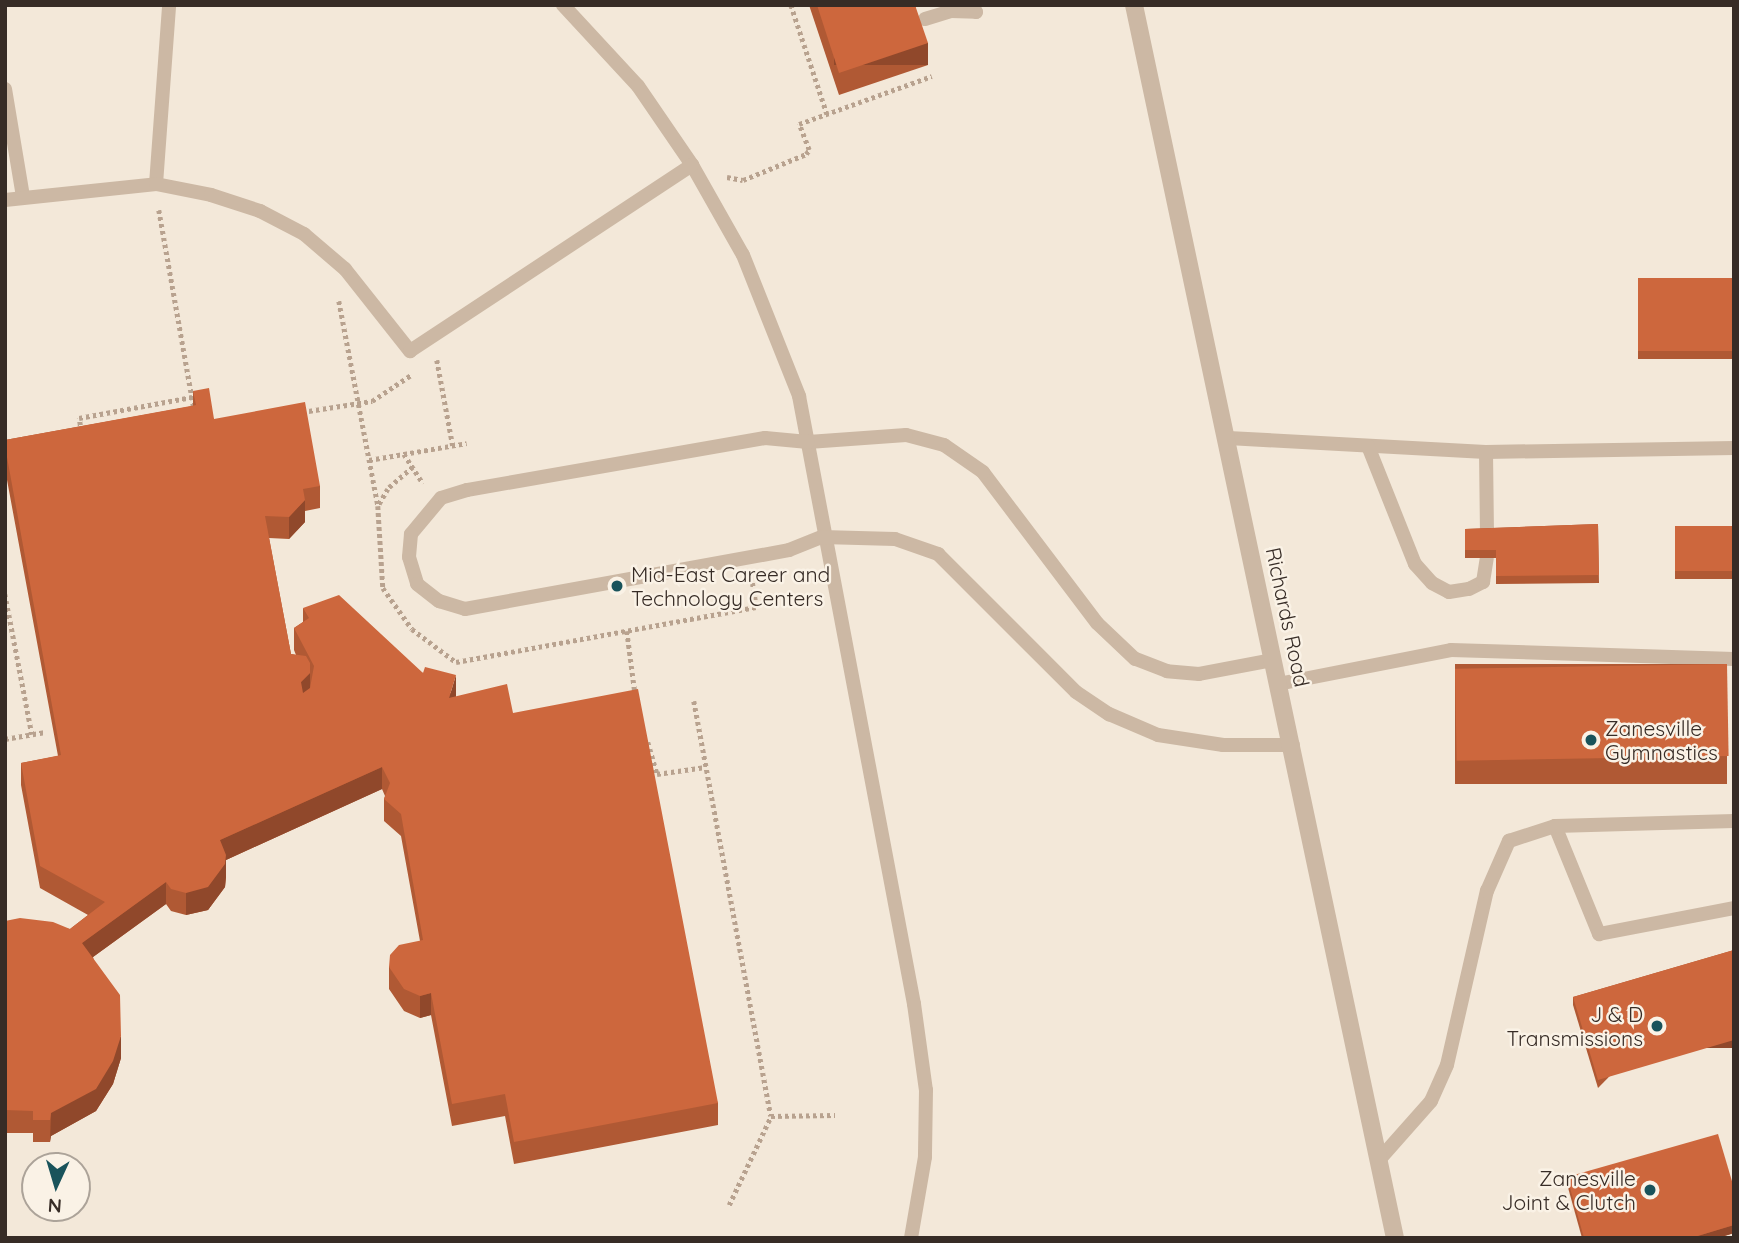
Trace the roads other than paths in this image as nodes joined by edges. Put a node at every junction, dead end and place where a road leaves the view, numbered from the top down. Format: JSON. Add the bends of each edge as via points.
{"nodes":[{"id":1,"x":169,"y":5,"type":"edge"},
{"id":2,"x":563,"y":5,"type":"edge"},
{"id":3,"x":971,"y":5,"type":"edge"},
{"id":4,"x":1134,"y":5,"type":"edge"},
{"id":5,"x":925,"y":19,"type":"dead end"},
{"id":6,"x":5,"y":89,"type":"edge"},
{"id":7,"x":692,"y":165,"type":"junction"},
{"id":8,"x":156,"y":184,"type":"junction"},
{"id":9,"x":23,"y":196,"type":"junction"},
{"id":10,"x":5,"y":200,"type":"edge"},
{"id":11,"x":1228,"y":438,"type":"junction"},
{"id":12,"x":808,"y":442,"type":"junction"},
{"id":13,"x":1368,"y":446,"type":"junction"},
{"id":14,"x":1734,"y":448,"type":"edge"},
{"id":15,"x":1486,"y":453,"type":"junction"},
{"id":16,"x":1487,"y":536,"type":"edge"},
{"id":17,"x":822,"y":537,"type":"junction"},
{"id":18,"x":1487,"y":558,"type":"edge"},
{"id":19,"x":1734,"y":659,"type":"edge"},
{"id":20,"x":1273,"y":660,"type":"junction"},
{"id":21,"x":1278,"y":684,"type":"junction"},
{"id":22,"x":1293,"y":745,"type":"junction"},
{"id":23,"x":1734,"y":821,"type":"edge"},
{"id":24,"x":1555,"y":826,"type":"junction"},
{"id":25,"x":1734,"y":908,"type":"edge"},
{"id":26,"x":1378,"y":1161,"type":"junction"},
{"id":27,"x":911,"y":1238,"type":"edge"},
{"id":28,"x":1395,"y":1238,"type":"edge"}],
"edges":[{"from":1,"to":8,"type":"lane"},
{"from":2,"to":7,"type":"lane","via":[[638,86]]},
{"from":3,"to":5,"type":"lane","via":[[976,12],[951,11]]},
{"from":4,"to":11,"type":"street","name":"Richards Road"},
{"from":6,"to":9,"type":"lane"},
{"from":7,"to":8,"type":"lane","via":[[410,351],[345,269],[304,234],[260,211]]},
{"from":7,"to":12,"type":"lane","via":[[743,255],[776,333],[799,396]]},
{"from":8,"to":9,"type":"lane"},
{"from":9,"to":10,"type":"lane"},
{"from":11,"to":13,"type":"lane"},
{"from":11,"to":20,"type":"street","name":"Richards Road"},
{"from":12,"to":17,"type":"lane"},
{"from":12,"to":17,"type":"lane","via":[[765,438],[467,490],[441,498],[421,516],[411,534],[409,557],[417,584],[439,601],[465,609],[789,550]]},
{"from":12,"to":20,"type":"lane","via":[[884,434],[944,444],[983,472],[1097,623],[1135,659],[1167,671],[1199,674]]},
{"from":13,"to":15,"type":"lane"},
{"from":13,"to":18,"type":"lane","via":[[1415,564],[1432,583],[1449,592],[1469,589],[1483,582]]},
{"from":14,"to":15,"type":"lane"},
{"from":15,"to":16,"type":"lane"},
{"from":17,"to":22,"type":"lane","via":[[895,539],[938,554],[1076,692],[1109,714],[1158,736],[1223,745]]},
{"from":17,"to":27,"type":"lane","via":[[853,678],[926,1090],[925,1157]]},
{"from":19,"to":21,"type":"lane","via":[[1451,650]]},
{"from":20,"to":21,"type":"street","name":"Richards Road"},
{"from":21,"to":22,"type":"street","name":"Richards Road"},
{"from":22,"to":26,"type":"street","name":"Richards Road"},
{"from":23,"to":24,"type":"lane"},
{"from":24,"to":25,"type":"lane","via":[[1600,934]]},
{"from":24,"to":26,"type":"lane","via":[[1509,841],[1486,891],[1447,1065],[1431,1101]]},
{"from":26,"to":28,"type":"street","name":"Richards Road"}]}
